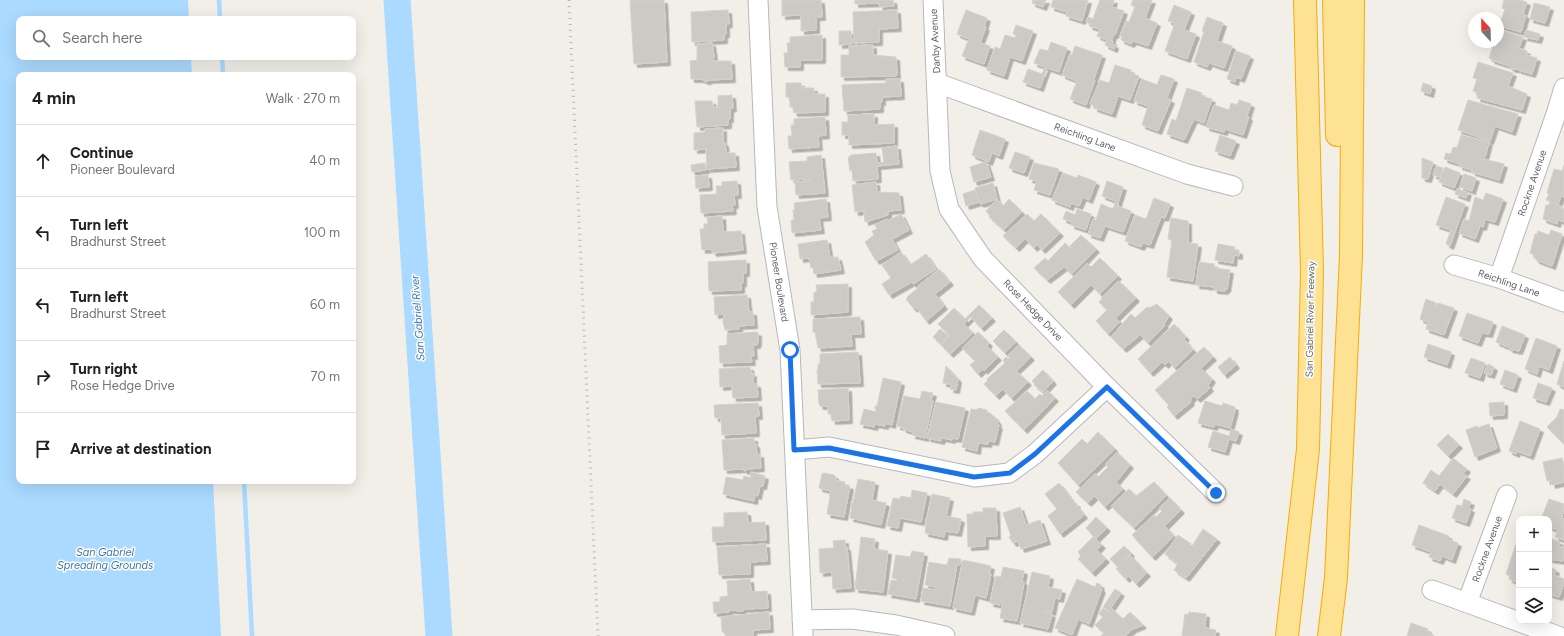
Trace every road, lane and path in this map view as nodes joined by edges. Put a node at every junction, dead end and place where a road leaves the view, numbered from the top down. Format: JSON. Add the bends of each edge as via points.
{"nodes":[{"id":1,"x":758,"y":0,"type":"edge"},
{"id":2,"x":933,"y":0,"type":"edge"},
{"id":3,"x":1305,"y":0,"type":"edge"},
{"id":4,"x":1334,"y":0,"type":"edge"},
{"id":5,"x":1353,"y":0,"type":"edge"},
{"id":6,"x":937,"y":83,"type":"junction"},
{"id":7,"x":1564,"y":88,"type":"edge"},
{"id":8,"x":1560,"y":116,"type":"edge"},
{"id":9,"x":1233,"y":186,"type":"dead end"},
{"id":10,"x":1351,"y":255,"type":"junction"},
{"id":11,"x":1454,"y":265,"type":"dead end"},
{"id":12,"x":1499,"y":278,"type":"junction"},
{"id":13,"x":1564,"y":302,"type":"edge"},
{"id":14,"x":1107,"y":387,"type":"junction"},
{"id":15,"x":794,"y":450,"type":"junction"},
{"id":16,"x":1216,"y":493,"type":"dead end"},
{"id":17,"x":1507,"y":495,"type":"dead end"},
{"id":18,"x":1432,"y":590,"type":"dead end"},
{"id":19,"x":1467,"y":603,"type":"junction"},
{"id":20,"x":802,"y":628,"type":"edge"},
{"id":21,"x":945,"y":636,"type":"edge"},
{"id":22,"x":1287,"y":636,"type":"edge"},
{"id":23,"x":1329,"y":636,"type":"edge"},
{"id":24,"x":1558,"y":636,"type":"edge"}],
"edges":[{"from":1,"to":15,"type":"street","name":"Pioneer Boulevard","via":[[768,206],[790,350]]},
{"from":2,"to":6,"type":"street","name":"Danby Avenue"},
{"from":3,"to":22,"type":"highway","name":"San Gabriel River Freeway","via":[[1312,271],[1308,449]]},
{"from":4,"to":10,"type":"highway","via":[[1336,226]]},
{"from":5,"to":10,"type":"highway"},
{"from":6,"to":9,"type":"street","name":"Reichling Lane","via":[[1187,174]]},
{"from":6,"to":14,"type":"street","name":"Rose Hedge Drive","via":[[940,171],[949,209],[983,259]]},
{"from":7,"to":8,"type":"street","name":"Rockne Avenue"},
{"from":8,"to":12,"type":"street","name":"Rockne Avenue"},
{"from":10,"to":23,"type":"highway","via":[[1336,578]]},
{"from":11,"to":12,"type":"street","name":"Reichling Lane"},
{"from":12,"to":13,"type":"street","name":"Reichling Lane"},
{"from":14,"to":15,"type":"street","via":[[1035,454],[1010,473],[974,477],[829,448]]},
{"from":14,"to":16,"type":"street","name":"Rose Hedge Drive"},
{"from":15,"to":20,"type":"street","name":"Pioneer Boulevard"},
{"from":17,"to":19,"type":"street","name":"Rockne Avenue"},
{"from":18,"to":19,"type":"street"},
{"from":19,"to":24,"type":"street"},
{"from":20,"to":21,"type":"street","via":[[852,619],[896,625]]}]}
